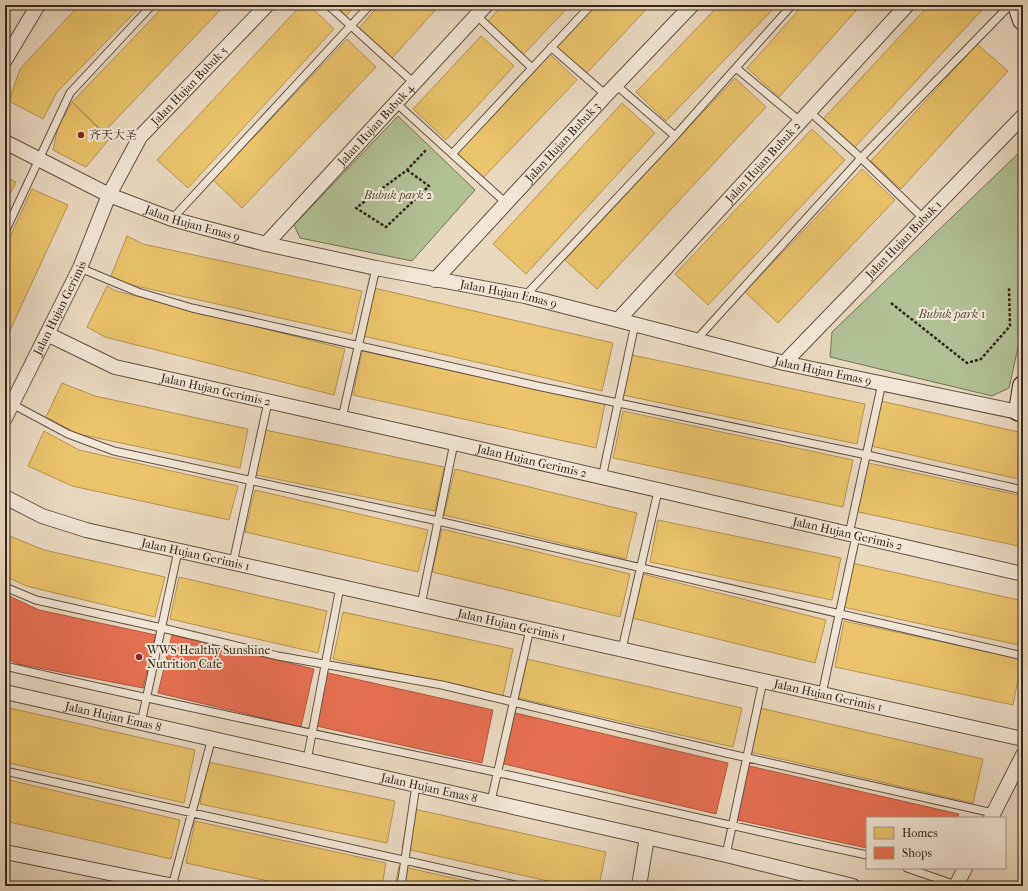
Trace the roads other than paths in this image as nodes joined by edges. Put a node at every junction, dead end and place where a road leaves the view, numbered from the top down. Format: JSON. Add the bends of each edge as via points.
{"nodes":[{"id":1,"x":38,"y":5,"type":"edge"},
{"id":2,"x":152,"y":5,"type":"edge"},
{"id":3,"x":267,"y":5,"type":"edge"},
{"id":4,"x":328,"y":5,"type":"edge"},
{"id":5,"x":370,"y":5,"type":"edge"},
{"id":6,"x":486,"y":5,"type":"edge"},
{"id":7,"x":592,"y":5,"type":"edge"},
{"id":8,"x":692,"y":5,"type":"edge"},
{"id":9,"x":792,"y":5,"type":"edge"},
{"id":10,"x":906,"y":5,"type":"edge"},
{"id":11,"x":1010,"y":5,"type":"edge"},
{"id":12,"x":1018,"y":5,"type":"edge"},
{"id":13,"x":476,"y":15,"type":"junction"},
{"id":14,"x":1023,"y":20,"type":"edge"},
{"id":15,"x":350,"y":26,"type":"junction"},
{"id":16,"x":551,"y":47,"type":"junction"},
{"id":17,"x":5,"y":60,"type":"edge"},
{"id":18,"x":532,"y":68,"type":"junction"},
{"id":19,"x":736,"y":68,"type":"junction"},
{"id":20,"x":414,"y":84,"type":"junction"},
{"id":21,"x":616,"y":84,"type":"junction"},
{"id":22,"x":606,"y":95,"type":"junction"},
{"id":23,"x":396,"y":102,"type":"junction"},
{"id":24,"x":1023,"y":116,"type":"edge"},
{"id":25,"x":805,"y":117,"type":"junction"},
{"id":26,"x":675,"y":136,"type":"junction"},
{"id":27,"x":5,"y":142,"type":"edge"},
{"id":28,"x":452,"y":154,"type":"junction"},
{"id":29,"x":861,"y":158,"type":"junction"},
{"id":30,"x":39,"y":160,"type":"junction"},
{"id":31,"x":109,"y":195,"type":"junction"},
{"id":32,"x":506,"y":204,"type":"junction"},
{"id":33,"x":924,"y":218,"type":"junction"},
{"id":34,"x":172,"y":219,"type":"junction"},
{"id":35,"x":5,"y":232,"type":"edge"},
{"id":36,"x":266,"y":244,"type":"junction"},
{"id":37,"x":80,"y":268,"type":"junction"},
{"id":38,"x":376,"y":268,"type":"junction"},
{"id":39,"x":435,"y":280,"type":"junction"},
{"id":40,"x":525,"y":296,"type":"junction"},
{"id":41,"x":619,"y":319,"type":"junction"},
{"id":42,"x":635,"y":324,"type":"junction"},
{"id":43,"x":47,"y":334,"type":"junction"},
{"id":44,"x":697,"y":339,"type":"junction"},
{"id":45,"x":360,"y":346,"type":"junction"},
{"id":46,"x":784,"y":363,"type":"junction"},
{"id":47,"x":882,"y":383,"type":"junction"},
{"id":48,"x":1023,"y":386,"type":"edge"},
{"id":49,"x":268,"y":402,"type":"junction"},
{"id":50,"x":618,"y":404,"type":"junction"},
{"id":51,"x":1021,"y":412,"type":"edge"},
{"id":52,"x":7,"y":414,"type":"edge"},
{"id":53,"x":342,"y":418,"type":"junction"},
{"id":54,"x":454,"y":443,"type":"junction"},
{"id":55,"x":867,"y":455,"type":"junction"},
{"id":56,"x":602,"y":478,"type":"junction"},
{"id":57,"x":250,"y":481,"type":"junction"},
{"id":58,"x":1023,"y":490,"type":"edge"},
{"id":59,"x":658,"y":491,"type":"junction"},
{"id":60,"x":5,"y":497,"type":"edge"},
{"id":61,"x":438,"y":521,"type":"junction"},
{"id":62,"x":853,"y":535,"type":"junction"},
{"id":63,"x":178,"y":551,"type":"junction"},
{"id":64,"x":233,"y":563,"type":"junction"},
{"id":65,"x":641,"y":568,"type":"junction"},
{"id":66,"x":1023,"y":574,"type":"edge"},
{"id":67,"x":5,"y":587,"type":"edge"},
{"id":68,"x":340,"y":587,"type":"junction"},
{"id":69,"x":421,"y":605,"type":"junction"},
{"id":70,"x":840,"y":613,"type":"junction"},
{"id":71,"x":162,"y":628,"type":"junction"},
{"id":72,"x":530,"y":629,"type":"junction"},
{"id":73,"x":622,"y":649,"type":"junction"},
{"id":74,"x":1023,"y":656,"type":"edge"},
{"id":75,"x":326,"y":664,"type":"junction"},
{"id":76,"x":5,"y":666,"type":"edge"},
{"id":77,"x":763,"y":681,"type":"junction"},
{"id":78,"x":5,"y":692,"type":"edge"},
{"id":79,"x":822,"y":694,"type":"junction"},
{"id":80,"x":146,"y":699,"type":"junction"},
{"id":81,"x":512,"y":703,"type":"junction"},
{"id":82,"x":141,"y":723,"type":"junction"},
{"id":83,"x":312,"y":733,"type":"junction"},
{"id":84,"x":212,"y":738,"type":"junction"},
{"id":85,"x":1023,"y":739,"type":"edge"},
{"id":86,"x":1023,"y":755,"type":"edge"},
{"id":87,"x":746,"y":758,"type":"junction"},
{"id":88,"x":307,"y":760,"type":"junction"},
{"id":89,"x":5,"y":771,"type":"edge"},
{"id":90,"x":498,"y":773,"type":"junction"},
{"id":91,"x":416,"y":785,"type":"junction"},
{"id":92,"x":491,"y":802,"type":"junction"},
{"id":93,"x":192,"y":814,"type":"junction"},
{"id":94,"x":992,"y":816,"type":"edge"},
{"id":95,"x":732,"y":827,"type":"junction"},
{"id":96,"x":647,"y":837,"type":"junction"},
{"id":97,"x":5,"y":852,"type":"edge"},
{"id":98,"x":726,"y":855,"type":"junction"},
{"id":99,"x":866,"y":855,"type":"edge"},
{"id":100,"x":406,"y":860,"type":"junction"},
{"id":101,"x":910,"y":869,"type":"edge"},
{"id":102,"x":964,"y":869,"type":"edge"},
{"id":103,"x":956,"y":885,"type":"edge"},
{"id":104,"x":173,"y":886,"type":"edge"},
{"id":105,"x":401,"y":886,"type":"edge"},
{"id":106,"x":520,"y":886,"type":"edge"},
{"id":107,"x":639,"y":886,"type":"edge"},
{"id":108,"x":853,"y":886,"type":"edge"}],
"edges":[{"from":1,"to":17,"type":"street"},
{"from":2,"to":30,"type":"lane","via":[[70,93]]},
{"from":3,"to":31,"type":"street","name":"Jalan Hujan Bubuk 5","via":[[140,137]]},
{"from":4,"to":15,"type":"lane"},
{"from":5,"to":15,"type":"lane"},
{"from":6,"to":13,"type":"street","name":"Jalan Hujan Bubuk 4"},
{"from":7,"to":16,"type":"lane"},
{"from":8,"to":21,"type":"street","name":"Jalan Hujan Bubuk 3"},
{"from":9,"to":19,"type":"lane"},
{"from":10,"to":25,"type":"street","name":"Jalan Hujan Bubuk 2"},
{"from":11,"to":29,"type":"lane"},
{"from":12,"to":14,"type":"street"},
{"from":13,"to":18,"type":"lane"},
{"from":13,"to":20,"type":"street","name":"Jalan Hujan Bubuk 4"},
{"from":15,"to":20,"type":"lane"},
{"from":15,"to":34,"type":"lane"},
{"from":16,"to":18,"type":"lane"},
{"from":16,"to":22,"type":"lane"},
{"from":18,"to":28,"type":"lane"},
{"from":19,"to":25,"type":"lane"},
{"from":19,"to":26,"type":"lane"},
{"from":20,"to":23,"type":"street","name":"Jalan Hujan Bubuk 4"},
{"from":21,"to":22,"type":"street","name":"Jalan Hujan Bubuk 3"},
{"from":21,"to":26,"type":"lane"},
{"from":22,"to":32,"type":"street","name":"Jalan Hujan Bubuk 3"},
{"from":23,"to":28,"type":"lane"},
{"from":23,"to":36,"type":"street","name":"Jalan Hujan Bubuk 4"},
{"from":24,"to":33,"type":"street","name":"Jalan Hujan Bubuk 1"},
{"from":25,"to":29,"type":"lane"},
{"from":25,"to":41,"type":"street","name":"Jalan Hujan Bubuk 2"},
{"from":26,"to":40,"type":"lane"},
{"from":27,"to":30,"type":"street","name":"Jalan Hujan Emas 9"},
{"from":28,"to":32,"type":"lane"},
{"from":29,"to":33,"type":"lane"},
{"from":29,"to":44,"type":"lane"},
{"from":30,"to":31,"type":"street","name":"Jalan Hujan Emas 9"},
{"from":30,"to":35,"type":"lane"},
{"from":31,"to":34,"type":"street","name":"Jalan Hujan Emas 9"},
{"from":31,"to":37,"type":"street","name":"Jalan Hujan Gerimis"},
{"from":32,"to":39,"type":"street","name":"Jalan Hujan Bubuk 3"},
{"from":33,"to":46,"type":"street","name":"Jalan Hujan Bubuk 1"},
{"from":34,"to":36,"type":"street","name":"Jalan Hujan Emas 9"},
{"from":36,"to":38,"type":"street","name":"Jalan Hujan Emas 9"},
{"from":37,"to":43,"type":"street","name":"Jalan Hujan Gerimis"},
{"from":37,"to":45,"type":"lane","via":[[138,292],[192,308]]},
{"from":38,"to":39,"type":"street","name":"Jalan Hujan Emas 9"},
{"from":38,"to":45,"type":"lane"},
{"from":39,"to":40,"type":"street","name":"Jalan Hujan Emas 9"},
{"from":40,"to":41,"type":"street","name":"Jalan Hujan Emas 9"},
{"from":41,"to":42,"type":"street","name":"Jalan Hujan Emas 9"},
{"from":42,"to":44,"type":"street","name":"Jalan Hujan Emas 9"},
{"from":42,"to":50,"type":"lane"},
{"from":43,"to":49,"type":"street","name":"Jalan Hujan Gerimis 2","via":[[115,367]]},
{"from":43,"to":52,"type":"street","name":"Jalan Hujan Gerimis"},
{"from":44,"to":46,"type":"street","name":"Jalan Hujan Emas 9"},
{"from":45,"to":50,"type":"lane"},
{"from":45,"to":53,"type":"lane"},
{"from":46,"to":47,"type":"street","name":"Jalan Hujan Emas 9"},
{"from":47,"to":51,"type":"street","name":"Jalan Hujan Emas 9"},
{"from":47,"to":55,"type":"lane"},
{"from":48,"to":51,"type":"street"},
{"from":49,"to":53,"type":"street","name":"Jalan Hujan Gerimis 2"},
{"from":49,"to":57,"type":"lane"},
{"from":50,"to":55,"type":"lane"},
{"from":50,"to":56,"type":"lane"},
{"from":52,"to":57,"type":"lane","via":[[114,451]]},
{"from":53,"to":54,"type":"street","name":"Jalan Hujan Gerimis 2"},
{"from":54,"to":56,"type":"street","name":"Jalan Hujan Gerimis 2"},
{"from":54,"to":61,"type":"lane"},
{"from":55,"to":58,"type":"lane"},
{"from":55,"to":62,"type":"lane"},
{"from":56,"to":59,"type":"street","name":"Jalan Hujan Gerimis 2"},
{"from":57,"to":61,"type":"lane"},
{"from":57,"to":64,"type":"lane"},
{"from":59,"to":62,"type":"street","name":"Jalan Hujan Gerimis 2"},
{"from":59,"to":65,"type":"lane"},
{"from":60,"to":63,"type":"street","name":"Jalan Hujan Gerimis 1","via":[[42,516],[86,530]]},
{"from":61,"to":65,"type":"lane"},
{"from":61,"to":69,"type":"lane"},
{"from":62,"to":66,"type":"street","name":"Jalan Hujan Gerimis 2"},
{"from":62,"to":70,"type":"lane"},
{"from":63,"to":64,"type":"street","name":"Jalan Hujan Gerimis 1"},
{"from":63,"to":71,"type":"lane"},
{"from":64,"to":68,"type":"street","name":"Jalan Hujan Gerimis 1"},
{"from":65,"to":70,"type":"lane"},
{"from":65,"to":73,"type":"lane"},
{"from":67,"to":71,"type":"lane","via":[[36,600]]},
{"from":68,"to":69,"type":"street","name":"Jalan Hujan Gerimis 1"},
{"from":68,"to":75,"type":"lane"},
{"from":69,"to":72,"type":"street","name":"Jalan Hujan Gerimis 1"},
{"from":70,"to":74,"type":"lane"},
{"from":70,"to":79,"type":"lane"},
{"from":71,"to":75,"type":"lane","via":[[278,656]]},
{"from":71,"to":80,"type":"lane"},
{"from":72,"to":73,"type":"street","name":"Jalan Hujan Gerimis 1"},
{"from":72,"to":81,"type":"lane"},
{"from":73,"to":77,"type":"street","name":"Jalan Hujan Gerimis 1"},
{"from":75,"to":81,"type":"lane","via":[[442,685]]},
{"from":75,"to":83,"type":"lane"},
{"from":76,"to":80,"type":"lane"},
{"from":77,"to":79,"type":"street","name":"Jalan Hujan Gerimis 1"},
{"from":77,"to":87,"type":"lane"},
{"from":78,"to":82,"type":"street","name":"Jalan Hujan Emas 8"},
{"from":79,"to":85,"type":"street","name":"Jalan Hujan Gerimis 1"},
{"from":80,"to":82,"type":"lane"},
{"from":80,"to":83,"type":"lane"},
{"from":81,"to":87,"type":"lane"},
{"from":81,"to":90,"type":"lane"},
{"from":82,"to":84,"type":"street","name":"Jalan Hujan Emas 8"},
{"from":83,"to":88,"type":"lane"},
{"from":83,"to":90,"type":"lane"},
{"from":84,"to":88,"type":"street","name":"Jalan Hujan Emas 8"},
{"from":84,"to":93,"type":"lane"},
{"from":86,"to":94,"type":"street"},
{"from":87,"to":94,"type":"lane"},
{"from":87,"to":95,"type":"lane"},
{"from":88,"to":91,"type":"street","name":"Jalan Hujan Emas 8"},
{"from":89,"to":93,"type":"lane"},
{"from":90,"to":92,"type":"lane"},
{"from":90,"to":95,"type":"lane"},
{"from":91,"to":92,"type":"street","name":"Jalan Hujan Emas 8"},
{"from":91,"to":100,"type":"lane"},
{"from":92,"to":96,"type":"street","name":"Jalan Hujan Emas 8"},
{"from":93,"to":100,"type":"lane"},
{"from":93,"to":104,"type":"lane"},
{"from":95,"to":98,"type":"lane"},
{"from":95,"to":99,"type":"lane"},
{"from":96,"to":98,"type":"street","name":"Jalan Hujan Emas 8"},
{"from":96,"to":107,"type":"street"},
{"from":97,"to":104,"type":"street"},
{"from":98,"to":108,"type":"street","name":"Jalan Hujan Emas 8"},
{"from":100,"to":105,"type":"lane"},
{"from":100,"to":106,"type":"lane"},
{"from":101,"to":103,"type":"lane"},
{"from":102,"to":103,"type":"street"}]}
